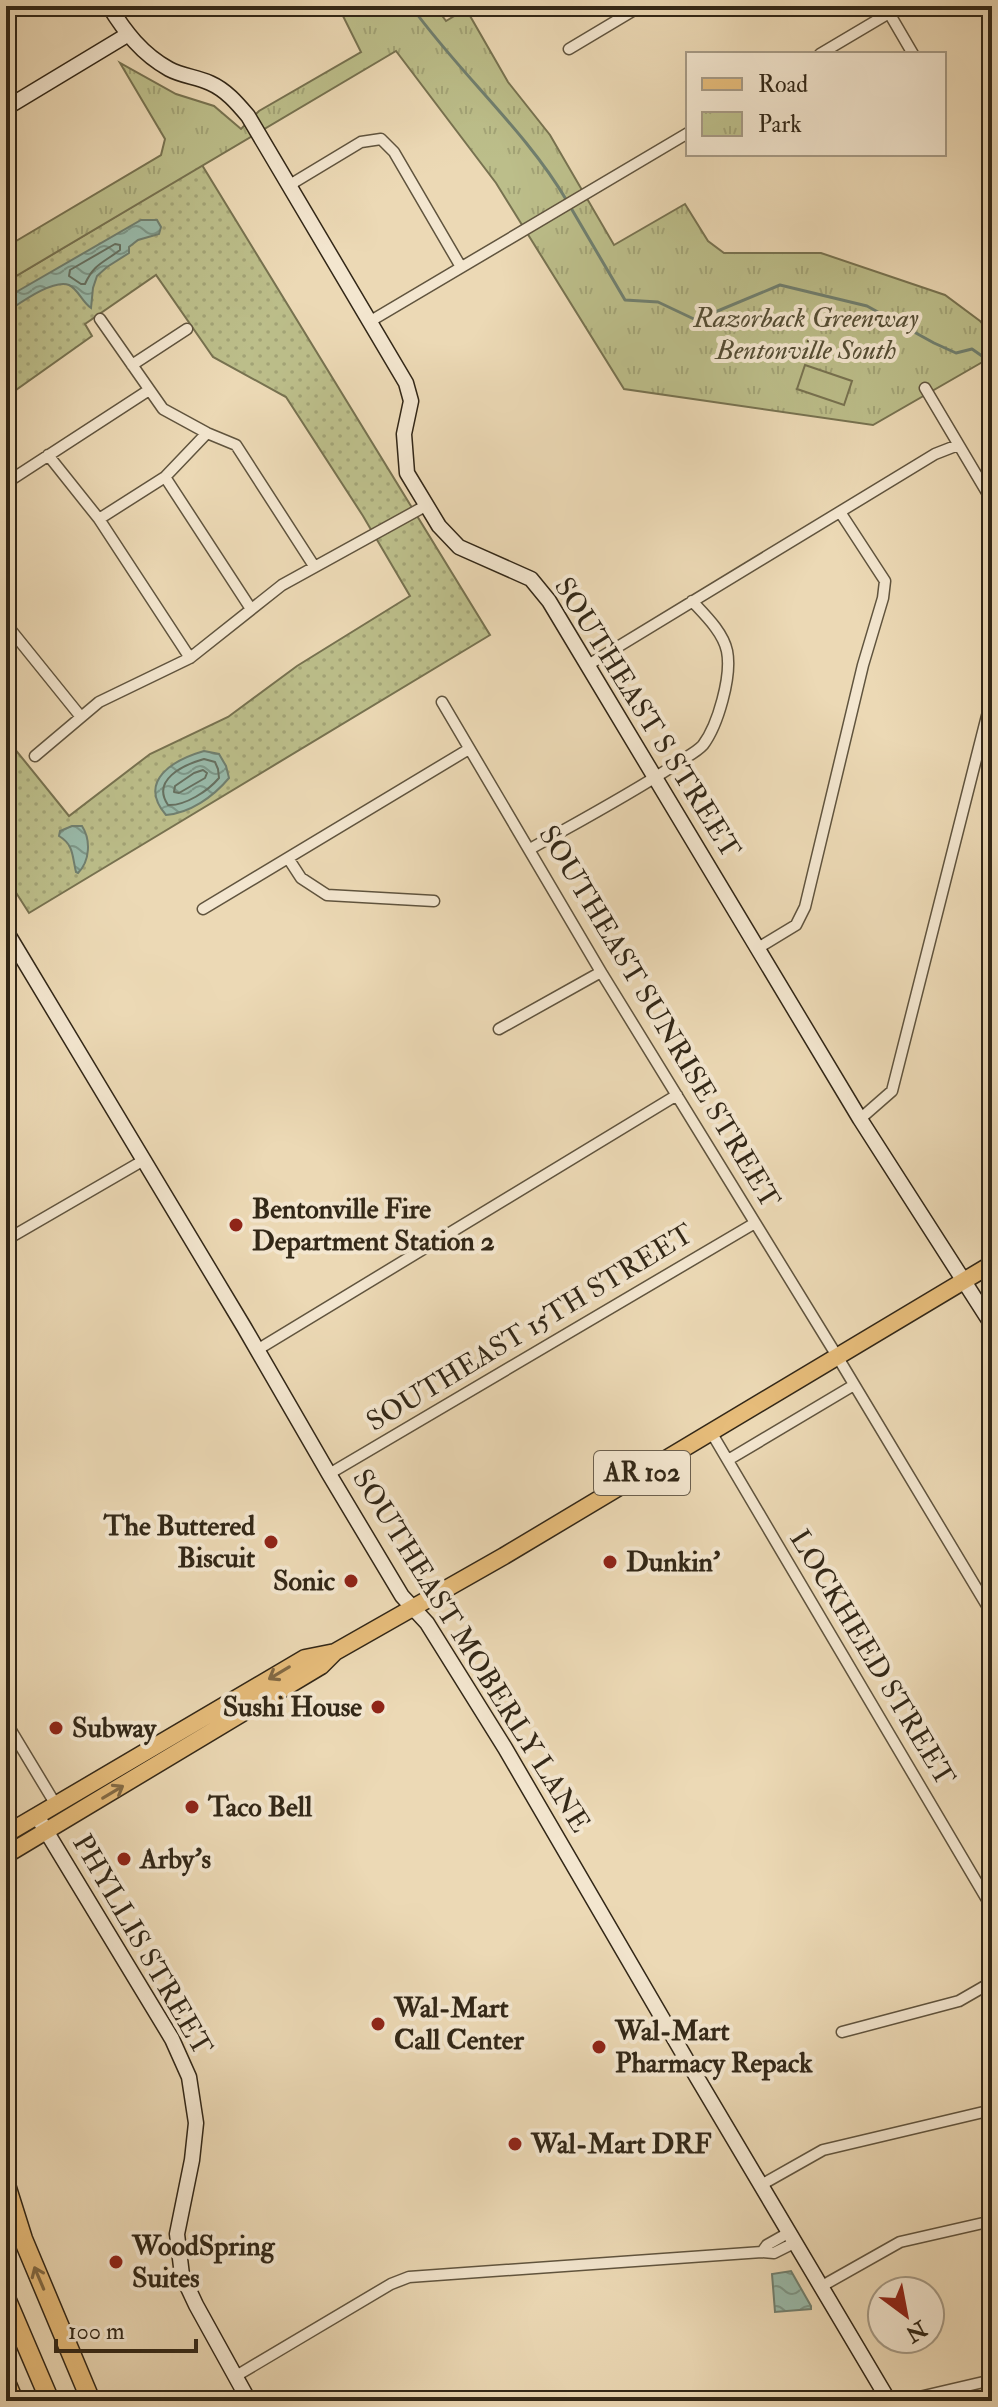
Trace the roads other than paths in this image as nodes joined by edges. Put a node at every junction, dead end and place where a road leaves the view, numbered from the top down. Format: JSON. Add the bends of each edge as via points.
{"nodes":[{"id":1,"x":109,"y":6,"type":"edge"},
{"id":2,"x":641,"y":6,"type":"edge"},
{"id":3,"x":901,"y":6,"type":"edge"},
{"id":4,"x":887,"y":9,"type":"edge"},
{"id":5,"x":127,"y":35,"type":"junction"},
{"id":6,"x":569,"y":49,"type":"dead end"},
{"id":7,"x":823,"y":52,"type":"edge"},
{"id":8,"x":912,"y":52,"type":"edge"},
{"id":9,"x":6,"y":108,"type":"edge"},
{"id":10,"x":686,"y":134,"type":"edge"},
{"id":11,"x":288,"y":186,"type":"junction"},
{"id":12,"x":461,"y":267,"type":"junction"},
{"id":13,"x":100,"y":319,"type":"dead end"},
{"id":14,"x":369,"y":322,"type":"junction"},
{"id":15,"x":187,"y":329,"type":"dead end"},
{"id":16,"x":132,"y":365,"type":"junction"},
{"id":17,"x":925,"y":388,"type":"dead end"},
{"id":18,"x":149,"y":390,"type":"junction"},
{"id":19,"x":207,"y":433,"type":"junction"},
{"id":20,"x":958,"y":445,"type":"junction"},
{"id":21,"x":48,"y":455,"type":"junction"},
{"id":22,"x":165,"y":477,"type":"junction"},
{"id":23,"x":6,"y":483,"type":"edge"},
{"id":24,"x":992,"y":501,"type":"edge"},
{"id":25,"x":427,"y":505,"type":"junction"},
{"id":26,"x":840,"y":512,"type":"junction"},
{"id":27,"x":99,"y":519,"type":"junction"},
{"id":28,"x":314,"y":566,"type":"junction"},
{"id":29,"x":692,"y":601,"type":"junction"},
{"id":30,"x":251,"y":609,"type":"junction"},
{"id":31,"x":6,"y":624,"type":"edge"},
{"id":32,"x":190,"y":658,"type":"junction"},
{"id":33,"x":588,"y":665,"type":"junction"},
{"id":34,"x":992,"y":696,"type":"edge"},
{"id":35,"x":442,"y":702,"type":"dead end"},
{"id":36,"x":81,"y":717,"type":"junction"},
{"id":37,"x":469,"y":749,"type":"junction"},
{"id":38,"x":35,"y":756,"type":"dead end"},
{"id":39,"x":654,"y":777,"type":"junction"},
{"id":40,"x":530,"y":849,"type":"junction"},
{"id":41,"x":288,"y":858,"type":"junction"},
{"id":42,"x":434,"y":901,"type":"dead end"},
{"id":43,"x":203,"y":909,"type":"dead end"},
{"id":44,"x":6,"y":931,"type":"edge"},
{"id":45,"x":758,"y":948,"type":"junction"},
{"id":46,"x":601,"y":972,"type":"junction"},
{"id":47,"x":499,"y":1029,"type":"dead end"},
{"id":48,"x":677,"y":1095,"type":"junction"},
{"id":49,"x":860,"y":1119,"type":"junction"},
{"id":50,"x":144,"y":1160,"type":"junction"},
{"id":51,"x":755,"y":1223,"type":"junction"},
{"id":52,"x":6,"y":1240,"type":"edge"},
{"id":53,"x":992,"y":1264,"type":"edge"},
{"id":54,"x":964,"y":1281,"type":"junction"},
{"id":55,"x":992,"y":1325,"type":"edge"},
{"id":56,"x":257,"y":1350,"type":"junction"},
{"id":57,"x":837,"y":1356,"type":"junction"},
{"id":58,"x":854,"y":1385,"type":"junction"},
{"id":59,"x":711,"y":1432,"type":"junction"},
{"id":60,"x":728,"y":1460,"type":"junction"},
{"id":61,"x":329,"y":1474,"type":"junction"},
{"id":62,"x":413,"y":1607,"type":"junction"},
{"id":63,"x":992,"y":1614,"type":"edge"},
{"id":64,"x":335,"y":1652,"type":"junction"},
{"id":65,"x":6,"y":1722,"type":"edge"},
{"id":66,"x":56,"y":1805,"type":"junction"},
{"id":67,"x":37,"y":1816,"type":"junction"},
{"id":68,"x":46,"y":1831,"type":"junction"},
{"id":69,"x":6,"y":1834,"type":"edge"},
{"id":70,"x":6,"y":1855,"type":"edge"},
{"id":71,"x":992,"y":1908,"type":"edge"},
{"id":72,"x":992,"y":1982,"type":"edge"},
{"id":73,"x":842,"y":2032,"type":"dead end"},
{"id":74,"x":992,"y":2110,"type":"edge"},
{"id":75,"x":6,"y":2185,"type":"edge"},
{"id":76,"x":761,"y":2185,"type":"junction"},
{"id":77,"x":992,"y":2221,"type":"edge"},
{"id":78,"x":793,"y":2237,"type":"junction"},
{"id":79,"x":822,"y":2286,"type":"junction"},
{"id":80,"x":6,"y":2298,"type":"edge"},
{"id":81,"x":236,"y":2376,"type":"junction"},
{"id":82,"x":992,"y":2380,"type":"edge"},
{"id":83,"x":6,"y":2382,"type":"edge"},
{"id":84,"x":14,"y":2401,"type":"edge"},
{"id":85,"x":50,"y":2401,"type":"edge"},
{"id":86,"x":91,"y":2401,"type":"edge"},
{"id":87,"x":249,"y":2401,"type":"edge"},
{"id":88,"x":889,"y":2401,"type":"edge"},
{"id":89,"x":902,"y":2401,"type":"edge"}],
"edges":[{"from":1,"to":5,"type":"street","name":"SOUTHEAST S STREET"},
{"from":2,"to":6,"type":"street"},
{"from":3,"to":4,"type":"street"},
{"from":4,"to":7,"type":"street"},
{"from":4,"to":8,"type":"street"},
{"from":5,"to":9,"type":"street"},
{"from":5,"to":11,"type":"street","name":"SOUTHEAST S STREET","via":[[156,62],[229,94],[248,116]]},
{"from":10,"to":12,"type":"street"},
{"from":11,"to":12,"type":"street","via":[[361,142],[381,139],[394,152]]},
{"from":11,"to":14,"type":"street","name":"SOUTHEAST S STREET"},
{"from":12,"to":14,"type":"street"},
{"from":13,"to":16,"type":"street"},
{"from":14,"to":25,"type":"street","name":"SOUTHEAST S STREET","via":[[406,383],[411,401],[404,434],[407,473]]},
{"from":15,"to":16,"type":"street"},
{"from":16,"to":18,"type":"street"},
{"from":17,"to":20,"type":"street"},
{"from":18,"to":19,"type":"street","via":[[169,414]]},
{"from":18,"to":21,"type":"street"},
{"from":19,"to":22,"type":"street"},
{"from":19,"to":28,"type":"street","via":[[236,445]]},
{"from":20,"to":24,"type":"street"},
{"from":20,"to":26,"type":"street"},
{"from":21,"to":23,"type":"street"},
{"from":21,"to":27,"type":"street"},
{"from":22,"to":27,"type":"street"},
{"from":22,"to":30,"type":"street"},
{"from":25,"to":28,"type":"street"},
{"from":25,"to":33,"type":"street","name":"SOUTHEAST S STREET","via":[[459,547],[531,579]]},
{"from":26,"to":29,"type":"street"},
{"from":26,"to":45,"type":"street","via":[[885,581],[883,598],[805,907],[796,925]]},
{"from":27,"to":32,"type":"street"},
{"from":28,"to":30,"type":"street"},
{"from":29,"to":33,"type":"street"},
{"from":29,"to":39,"type":"street","via":[[727,650],[722,701],[702,746]]},
{"from":30,"to":32,"type":"street"},
{"from":31,"to":36,"type":"street"},
{"from":32,"to":36,"type":"street","via":[[99,702]]},
{"from":33,"to":39,"type":"street","name":"SOUTHEAST S STREET"},
{"from":34,"to":49,"type":"street","via":[[892,1091]]},
{"from":35,"to":37,"type":"street","name":"SOUTHEAST SUNRISE STREET"},
{"from":36,"to":38,"type":"street"},
{"from":37,"to":40,"type":"street","name":"SOUTHEAST SUNRISE STREET"},
{"from":37,"to":41,"type":"street"},
{"from":39,"to":40,"type":"street"},
{"from":39,"to":45,"type":"street","name":"SOUTHEAST S STREET"},
{"from":40,"to":46,"type":"street","name":"SOUTHEAST SUNRISE STREET"},
{"from":41,"to":42,"type":"street","via":[[301,878],[327,895]]},
{"from":41,"to":43,"type":"street"},
{"from":44,"to":50,"type":"street","name":"SOUTHEAST MOBERLY LANE"},
{"from":45,"to":49,"type":"street","name":"SOUTHEAST S STREET"},
{"from":46,"to":47,"type":"street"},
{"from":46,"to":48,"type":"street","name":"SOUTHEAST SUNRISE STREET"},
{"from":48,"to":51,"type":"street","name":"SOUTHEAST SUNRISE STREET"},
{"from":48,"to":56,"type":"street"},
{"from":49,"to":54,"type":"street","name":"SOUTHEAST S STREET"},
{"from":50,"to":52,"type":"street"},
{"from":50,"to":56,"type":"street","name":"SOUTHEAST MOBERLY LANE"},
{"from":51,"to":57,"type":"street","name":"SOUTHEAST SUNRISE STREET"},
{"from":51,"to":61,"type":"street","name":"SOUTHEAST 15TH STREET"},
{"from":53,"to":54,"type":"main road","number":"AR 102"},
{"from":54,"to":55,"type":"street","name":"SOUTHEAST S STREET"},
{"from":54,"to":57,"type":"main road","number":"AR 102"},
{"from":56,"to":61,"type":"street","name":"SOUTHEAST MOBERLY LANE"},
{"from":57,"to":58,"type":"street","name":"SOUTHEAST SUNRISE STREET"},
{"from":57,"to":59,"type":"main road","number":"AR 102"},
{"from":58,"to":60,"type":"street"},
{"from":58,"to":63,"type":"street","name":"SOUTHEAST SUNRISE STREET"},
{"from":59,"to":60,"type":"street","name":"LOCKHEED STREET"},
{"from":59,"to":62,"type":"main road","number":"AR 102"},
{"from":60,"to":71,"type":"street","name":"LOCKHEED STREET"},
{"from":61,"to":62,"type":"street","name":"SOUTHEAST MOBERLY LANE"},
{"from":62,"to":64,"type":"main road","number":"AR 102"},
{"from":62,"to":76,"type":"street","name":"SOUTHEAST MOBERLY LANE","via":[[505,1748]]},
{"from":64,"to":66,"type":"main road","number":"AR 102","one_way":true,"via":[[305,1658]]},
{"from":68,"to":64,"type":"main road","number":"AR 102","one_way":true,"via":[[321,1666]]},
{"from":65,"to":66,"type":"street","name":"PHYLLIS STREET"},
{"from":66,"to":67,"type":"main road","number":"AR 102"},
{"from":67,"to":68,"type":"street","name":"PHYLLIS STREET"},
{"from":67,"to":69,"type":"main road","number":"AR 102"},
{"from":68,"to":70,"type":"main road","number":"AR 102"},
{"from":68,"to":81,"type":"street","name":"PHYLLIS STREET","via":[[172,2039],[189,2077],[196,2123],[177,2234],[182,2275]]},
{"from":72,"to":73,"type":"street","via":[[959,2001]]},
{"from":74,"to":76,"type":"street","via":[[823,2150]]},
{"from":86,"to":75,"type":"highway","one_way":true},
{"from":76,"to":78,"type":"street","name":"SOUTHEAST MOBERLY LANE"},
{"from":77,"to":79,"type":"street","via":[[900,2242]]},
{"from":78,"to":79,"type":"street","name":"SOUTHEAST MOBERLY LANE"},
{"from":78,"to":81,"type":"street","via":[[767,2245],[762,2252],[409,2277]]},
{"from":79,"to":88,"type":"street","name":"SOUTHEAST MOBERLY LANE"},
{"from":80,"to":85,"type":"highway"},
{"from":81,"to":87,"type":"street","name":"PHYLLIS STREET"},
{"from":82,"to":89,"type":"street"},
{"from":83,"to":84,"type":"highway"}]}
